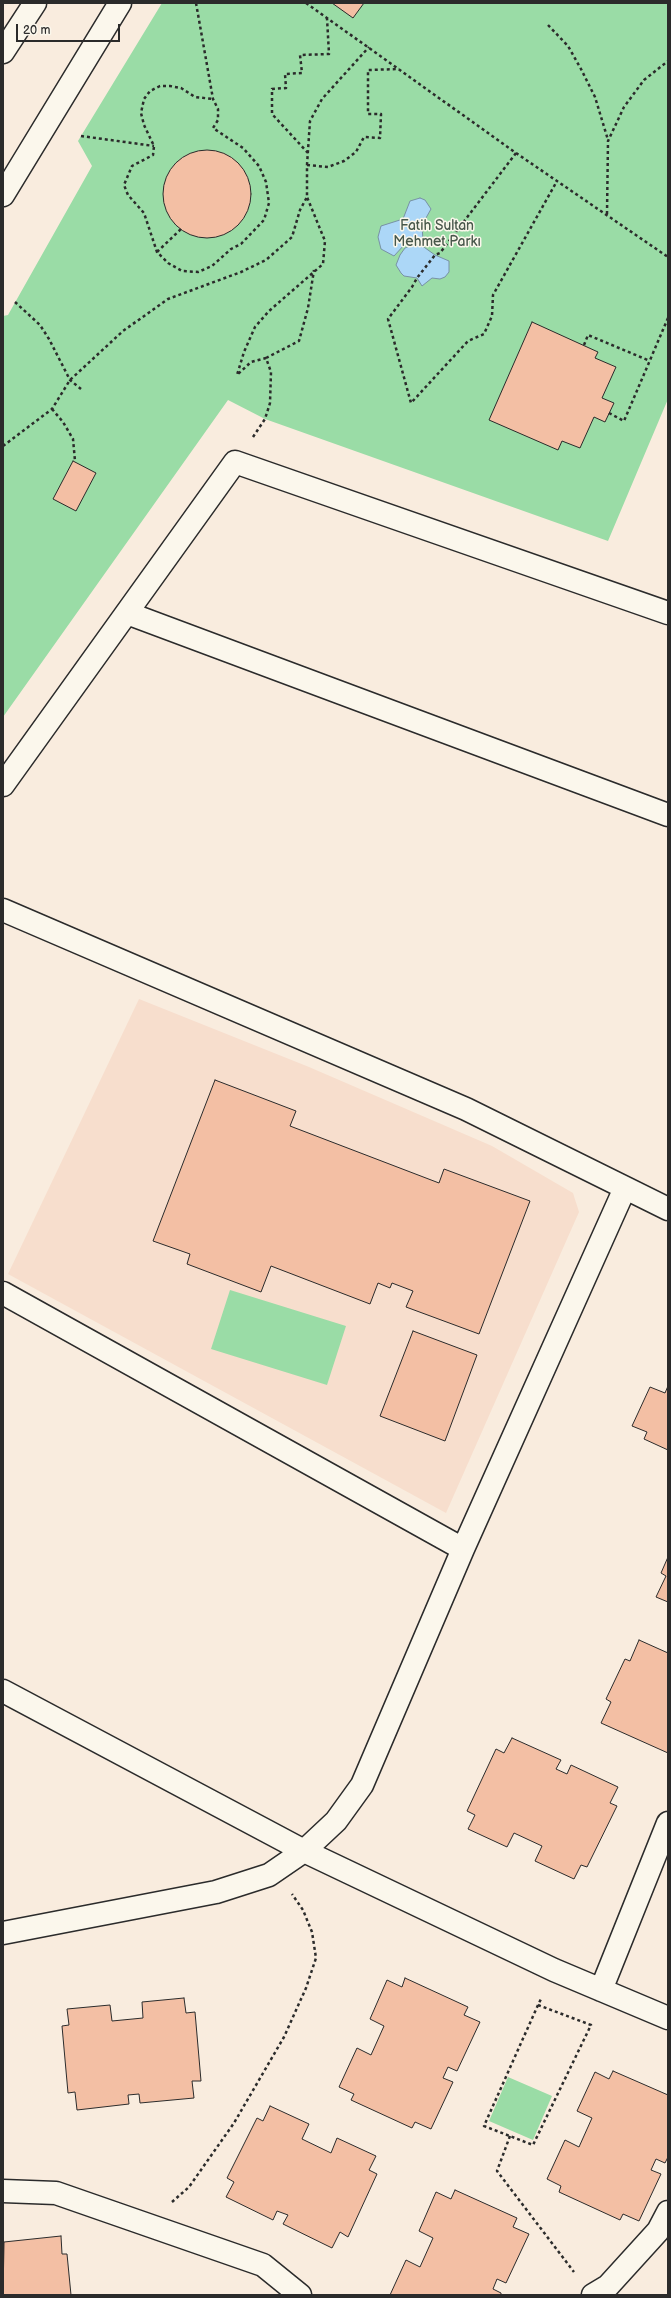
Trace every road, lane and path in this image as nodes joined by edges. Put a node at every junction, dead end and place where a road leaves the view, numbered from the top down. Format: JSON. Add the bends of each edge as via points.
{"nodes":[{"id":1,"x":35,"y":3,"type":"edge"},
{"id":2,"x":120,"y":3,"type":"edge"},
{"id":3,"x":196,"y":3,"type":"edge"},
{"id":4,"x":306,"y":3,"type":"edge"},
{"id":5,"x":327,"y":18,"type":"junction"},
{"id":6,"x":548,"y":25,"type":"dead end"},
{"id":7,"x":369,"y":47,"type":"junction"},
{"id":8,"x":3,"y":52,"type":"edge"},
{"id":9,"x":668,"y":61,"type":"edge"},
{"id":10,"x":399,"y":69,"type":"junction"},
{"id":11,"x":212,"y":99,"type":"junction"},
{"id":12,"x":81,"y":136,"type":"dead end"},
{"id":13,"x":608,"y":141,"type":"junction"},
{"id":14,"x":154,"y":146,"type":"junction"},
{"id":15,"x":308,"y":153,"type":"junction"},
{"id":16,"x":516,"y":153,"type":"junction"},
{"id":17,"x":307,"y":165,"type":"junction"},
{"id":18,"x":557,"y":181,"type":"junction"},
{"id":19,"x":3,"y":195,"type":"edge"},
{"id":20,"x":308,"y":198,"type":"junction"},
{"id":21,"x":607,"y":214,"type":"junction"},
{"id":22,"x":181,"y":229,"type":"dead end"},
{"id":23,"x":157,"y":252,"type":"junction"},
{"id":24,"x":668,"y":257,"type":"edge"},
{"id":25,"x":314,"y":270,"type":"junction"},
{"id":26,"x":16,"y":302,"type":"dead end"},
{"id":27,"x":668,"y":318,"type":"edge"},
{"id":28,"x":584,"y":345,"type":"dead end"},
{"id":29,"x":266,"y":358,"type":"junction"},
{"id":30,"x":650,"y":361,"type":"junction"},
{"id":31,"x":70,"y":380,"type":"junction"},
{"id":32,"x":81,"y":389,"type":"dead end"},
{"id":33,"x":52,"y":409,"type":"junction"},
{"id":34,"x":609,"y":413,"type":"dead end"},
{"id":35,"x":3,"y":446,"type":"edge"},
{"id":36,"x":75,"y":461,"type":"dead end"},
{"id":37,"x":235,"y":462,"type":"junction"},
{"id":38,"x":127,"y":613,"type":"junction"},
{"id":39,"x":668,"y":613,"type":"edge"},
{"id":40,"x":3,"y":785,"type":"edge"},
{"id":41,"x":668,"y":815,"type":"edge"},
{"id":42,"x":3,"y":910,"type":"edge"},
{"id":43,"x":625,"y":1188,"type":"junction"},
{"id":44,"x":668,"y":1209,"type":"edge"},
{"id":45,"x":3,"y":1293,"type":"edge"},
{"id":46,"x":463,"y":1549,"type":"junction"},
{"id":47,"x":3,"y":1691,"type":"edge"},
{"id":48,"x":668,"y":1823,"type":"edge"},
{"id":49,"x":304,"y":1851,"type":"junction"},
{"id":50,"x":275,"y":1871,"type":"junction"},
{"id":51,"x":3,"y":1933,"type":"edge"},
{"id":52,"x":554,"y":1970,"type":"junction"},
{"id":53,"x":602,"y":1990,"type":"junction"},
{"id":54,"x":538,"y":2005,"type":"junction"},
{"id":55,"x":668,"y":2018,"type":"edge"},
{"id":56,"x":510,"y":2136,"type":"junction"},
{"id":57,"x":3,"y":2191,"type":"edge"},
{"id":58,"x":668,"y":2212,"type":"edge"},
{"id":59,"x":148,"y":2225,"type":"junction"},
{"id":60,"x":577,"y":2276,"type":"dead end"},
{"id":61,"x":300,"y":2295,"type":"edge"},
{"id":62,"x":593,"y":2295,"type":"edge"}],
"edges":[{"from":1,"to":8,"type":"street"},
{"from":2,"to":19,"type":"street"},
{"from":3,"to":11,"type":"path"},
{"from":4,"to":5,"type":"path"},
{"from":5,"to":7,"type":"path"},
{"from":5,"to":15,"type":"path","via":[[329,54],[300,55],[302,73],[286,74],[286,88],[272,89],[272,114]]},
{"from":6,"to":13,"type":"path","via":[[568,46],[581,69],[595,97]]},
{"from":7,"to":10,"type":"path"},
{"from":7,"to":15,"type":"path","via":[[322,99],[310,121]]},
{"from":9,"to":13,"type":"path","via":[[644,80],[624,107]]},
{"from":10,"to":16,"type":"path"},
{"from":10,"to":17,"type":"path","via":[[368,70],[368,114],[381,114],[380,138],[364,137],[356,152],[344,161],[328,167]]},
{"from":11,"to":14,"type":"path","via":[[195,97],[181,88],[170,86],[160,86],[150,91],[144,98],[141,113]]},
{"from":11,"to":23,"type":"path","via":[[218,109],[218,120],[213,128],[243,148],[259,166],[266,182],[269,203],[264,220],[241,244],[230,249],[212,266],[198,272],[182,271],[168,263]]},
{"from":12,"to":14,"type":"path"},
{"from":13,"to":21,"type":"path"},
{"from":14,"to":23,"type":"path","via":[[153,155],[132,166],[124,185],[128,196],[144,213]]},
{"from":15,"to":17,"type":"path"},
{"from":16,"to":18,"type":"path"},
{"from":16,"to":18,"type":"path","via":[[440,253],[435,255],[417,278],[388,319],[411,403],[468,341],[484,334],[492,316],[493,295]]},
{"from":17,"to":20,"type":"path"},
{"from":18,"to":21,"type":"path"},
{"from":20,"to":25,"type":"path","via":[[325,241],[323,264]]},
{"from":20,"to":31,"type":"path","via":[[300,210],[292,237],[266,260],[168,299],[123,332]]},
{"from":21,"to":24,"type":"path"},
{"from":22,"to":23,"type":"path"},
{"from":25,"to":29,"type":"path","via":[[299,341]]},
{"from":25,"to":29,"type":"path","via":[[269,311],[255,328],[237,375],[251,362]]},
{"from":26,"to":31,"type":"path","via":[[49,338]]},
{"from":27,"to":30,"type":"path"},
{"from":28,"to":30,"type":"path","via":[[588,335]]},
{"from":29,"to":37,"type":"path","via":[[271,372],[270,403],[265,418]]},
{"from":30,"to":34,"type":"path","via":[[624,421]]},
{"from":31,"to":32,"type":"path"},
{"from":31,"to":33,"type":"path"},
{"from":33,"to":35,"type":"path"},
{"from":33,"to":36,"type":"path","via":[[73,439]]},
{"from":37,"to":38,"type":"street"},
{"from":37,"to":39,"type":"street"},
{"from":38,"to":40,"type":"street"},
{"from":38,"to":41,"type":"street"},
{"from":42,"to":43,"type":"street","via":[[466,1109]]},
{"from":43,"to":44,"type":"street"},
{"from":43,"to":46,"type":"street"},
{"from":45,"to":46,"type":"street"},
{"from":46,"to":49,"type":"street","via":[[362,1785],[336,1821]]},
{"from":47,"to":49,"type":"street"},
{"from":48,"to":53,"type":"street"},
{"from":49,"to":50,"type":"street"},
{"from":49,"to":52,"type":"street"},
{"from":50,"to":51,"type":"street","via":[[216,1892]]},
{"from":50,"to":59,"type":"path","via":[[303,1910],[312,1932],[316,1958],[306,1988],[284,2037],[234,2123],[189,2187]]},
{"from":52,"to":53,"type":"street"},
{"from":52,"to":54,"type":"path"},
{"from":53,"to":55,"type":"street"},
{"from":54,"to":56,"type":"path","via":[[484,2126]]},
{"from":54,"to":56,"type":"path","via":[[591,2025],[533,2145]]},
{"from":56,"to":60,"type":"path","via":[[497,2171]]},
{"from":57,"to":59,"type":"street","via":[[56,2193]]},
{"from":58,"to":62,"type":"street","via":[[658,2231],[608,2286]]},
{"from":59,"to":61,"type":"street","via":[[263,2265]]}]}
